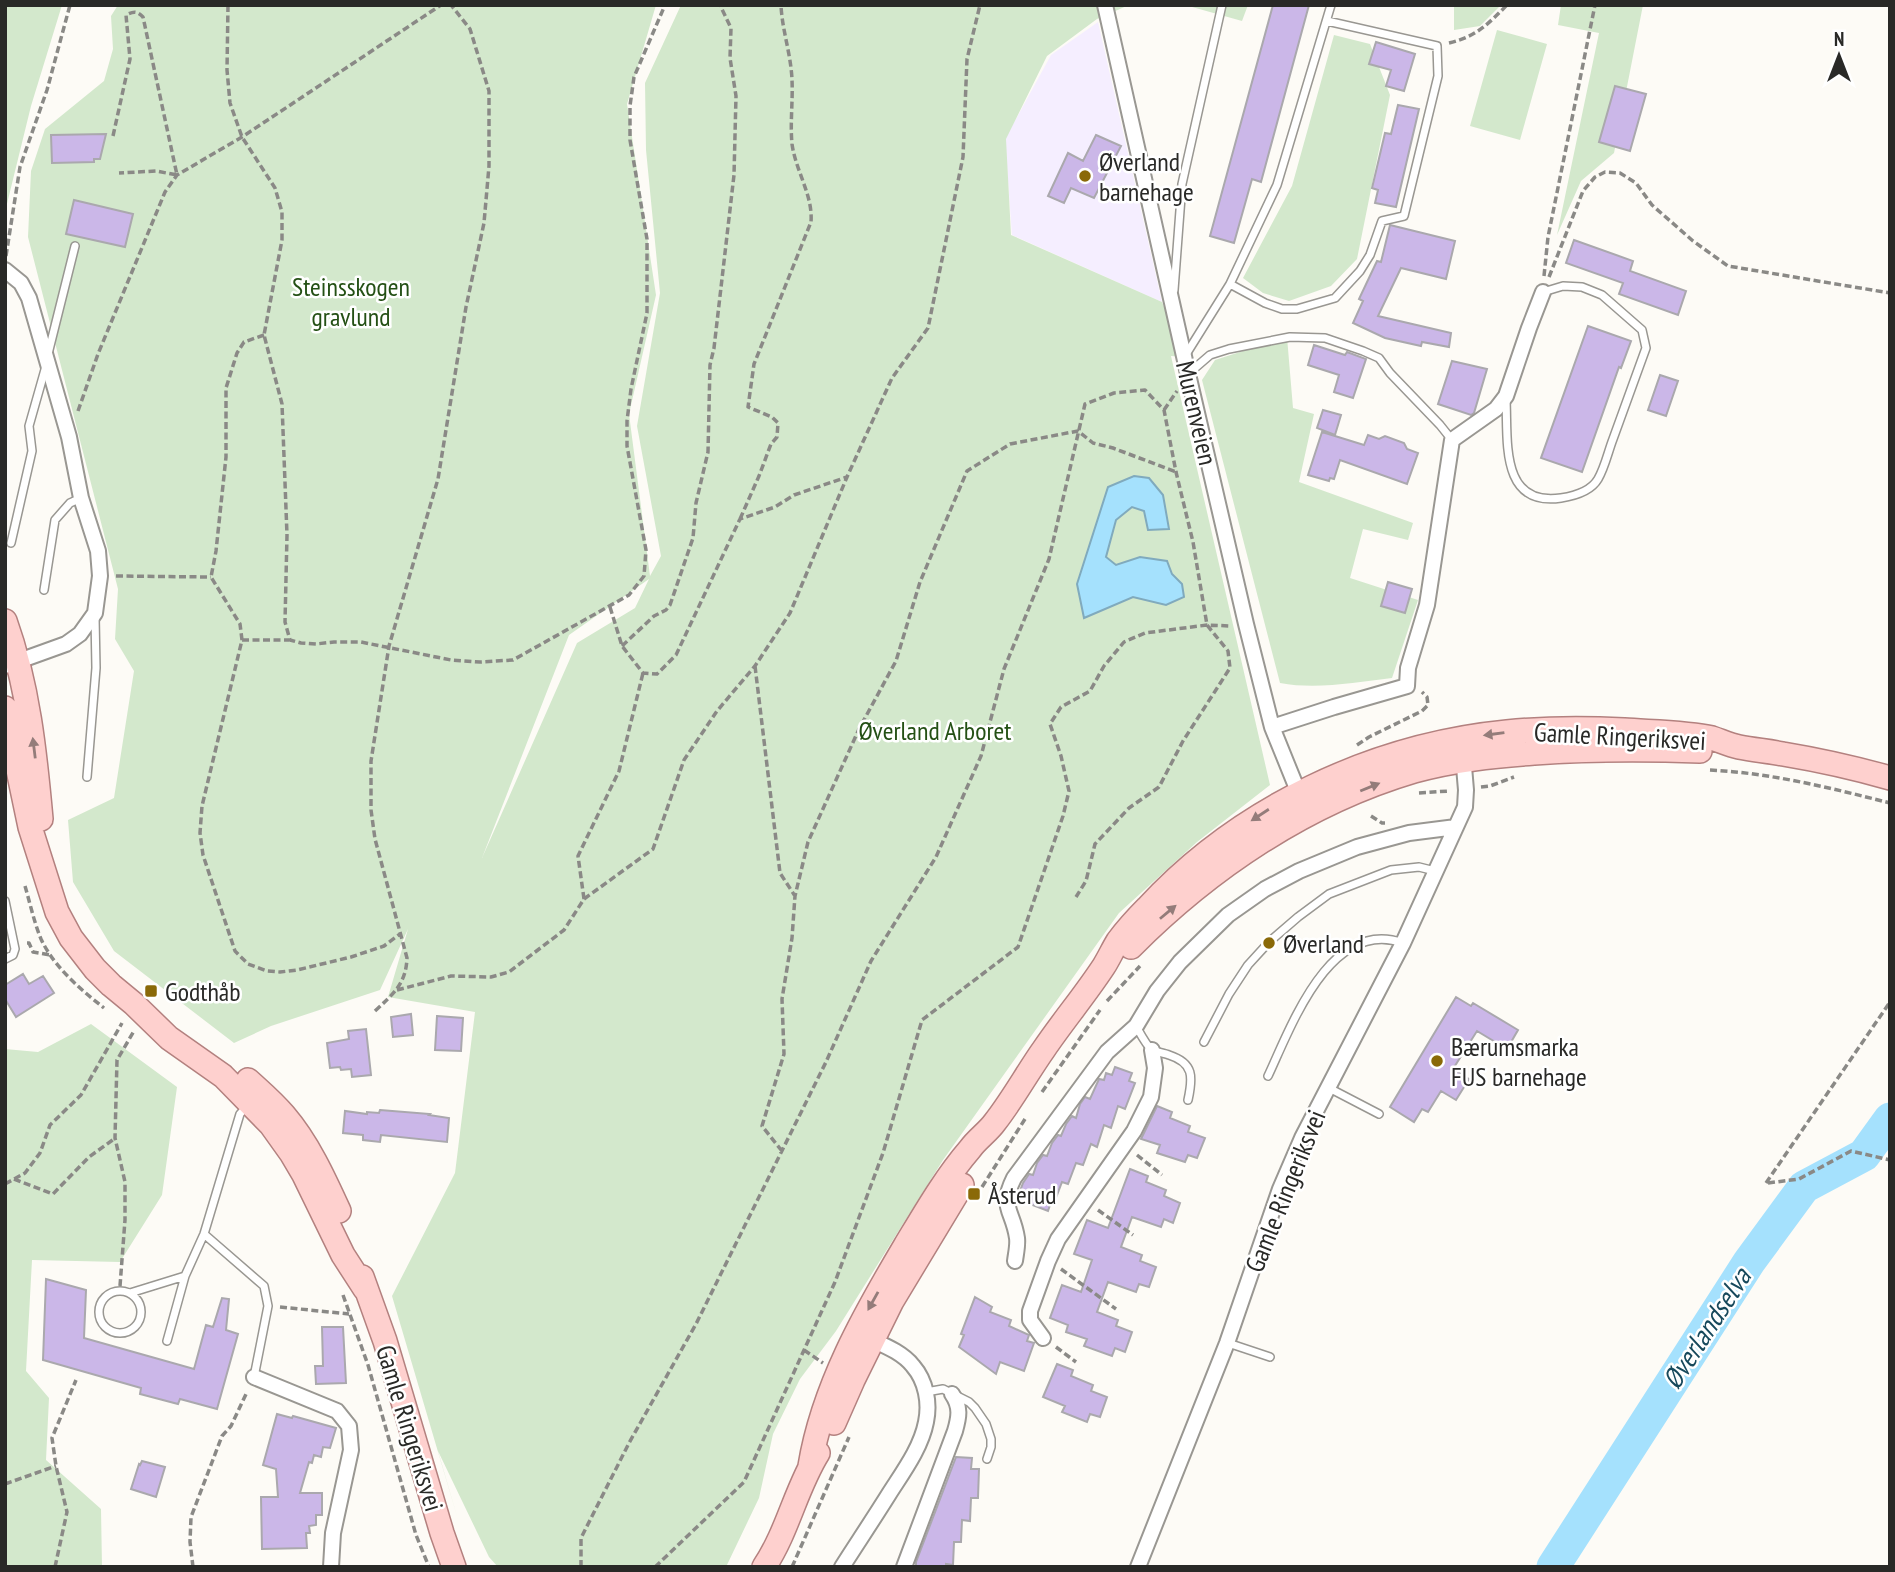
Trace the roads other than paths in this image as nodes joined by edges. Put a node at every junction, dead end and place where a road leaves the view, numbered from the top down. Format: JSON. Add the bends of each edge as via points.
{"nodes":[{"id":1,"x":1105,"y":5,"type":"edge"},
{"id":2,"x":1222,"y":5,"type":"edge"},
{"id":3,"x":1331,"y":5,"type":"edge"},
{"id":4,"x":1327,"y":21,"type":"junction"},
{"id":5,"x":75,"y":246,"type":"dead end"},
{"id":6,"x":5,"y":270,"type":"edge"},
{"id":7,"x":1230,"y":284,"type":"junction"},
{"id":8,"x":1543,"y":292,"type":"joint"},
{"id":9,"x":1172,"y":305,"type":"junction"},
{"id":10,"x":1185,"y":357,"type":"junction"},
{"id":11,"x":47,"y":362,"type":"junction"},
{"id":12,"x":1188,"y":374,"type":"junction"},
{"id":13,"x":1506,"y":396,"type":"junction"},
{"id":14,"x":1452,"y":440,"type":"junction"},
{"id":15,"x":81,"y":498,"type":"junction"},
{"id":16,"x":11,"y":543,"type":"dead end"},
{"id":17,"x":44,"y":590,"type":"dead end"},
{"id":18,"x":95,"y":613,"type":"junction"},
{"id":19,"x":5,"y":621,"type":"edge"},
{"id":20,"x":12,"y":665,"type":"edge"},
{"id":21,"x":5,"y":708,"type":"edge"},
{"id":22,"x":1272,"y":727,"type":"junction"},
{"id":23,"x":1462,"y":749,"type":"junction"},
{"id":24,"x":87,"y":777,"type":"dead end"},
{"id":25,"x":1890,"y":778,"type":"edge"},
{"id":26,"x":1303,"y":804,"type":"junction"},
{"id":27,"x":1456,"y":827,"type":"junction"},
{"id":28,"x":43,"y":864,"type":"junction"},
{"id":29,"x":1436,"y":871,"type":"junction"},
{"id":30,"x":5,"y":901,"type":"edge"},
{"id":31,"x":1404,"y":943,"type":"junction"},
{"id":32,"x":5,"y":959,"type":"edge"},
{"id":33,"x":1136,"y":1026,"type":"junction"},
{"id":34,"x":1204,"y":1042,"type":"dead end"},
{"id":35,"x":1152,"y":1049,"type":"junction"},
{"id":36,"x":1268,"y":1076,"type":"dead end"},
{"id":37,"x":1329,"y":1088,"type":"junction"},
{"id":38,"x":256,"y":1097,"type":"junction"},
{"id":39,"x":1188,"y":1100,"type":"dead end"},
{"id":40,"x":1380,"y":1114,"type":"dead end"},
{"id":41,"x":204,"y":1234,"type":"junction"},
{"id":42,"x":1015,"y":1261,"type":"dead end"},
{"id":43,"x":185,"y":1276,"type":"junction"},
{"id":44,"x":130,"y":1293,"type":"junction"},
{"id":45,"x":865,"y":1336,"type":"junction"},
{"id":46,"x":1043,"y":1338,"type":"road end"},
{"id":47,"x":167,"y":1341,"type":"dead end"},
{"id":48,"x":1227,"y":1343,"type":"junction"},
{"id":49,"x":1270,"y":1357,"type":"dead end"},
{"id":50,"x":254,"y":1377,"type":"joint"},
{"id":51,"x":926,"y":1392,"type":"junction"},
{"id":52,"x":952,"y":1394,"type":"junction"},
{"id":53,"x":987,"y":1459,"type":"dead end"},
{"id":54,"x":331,"y":1567,"type":"edge"},
{"id":55,"x":454,"y":1567,"type":"edge"},
{"id":56,"x":764,"y":1567,"type":"edge"},
{"id":57,"x":842,"y":1567,"type":"edge"},
{"id":58,"x":904,"y":1567,"type":"edge"},
{"id":59,"x":1138,"y":1567,"type":"edge"}],
"edges":[{"from":1,"to":9,"type":"street","name":"Murenveien"},
{"from":2,"to":9,"type":"lane","via":[[1182,184]]},
{"from":3,"to":4,"type":"lane"},
{"from":4,"to":7,"type":"lane","via":[[1276,185]]},
{"from":4,"to":7,"type":"lane","via":[[1437,46],[1438,76],[1404,216],[1382,221],[1370,255],[1335,298],[1282,309]]},
{"from":5,"to":11,"type":"lane"},
{"from":6,"to":11,"type":"street","via":[[21,283],[29,298]]},
{"from":7,"to":10,"type":"lane"},
{"from":8,"to":13,"type":"street"},
{"from":8,"to":13,"type":"lane","via":[[1563,286],[1602,295],[1642,330],[1646,348],[1597,482],[1577,495],[1554,499],[1534,496],[1519,486],[1511,472]]},
{"from":9,"to":10,"type":"street","name":"Murenveien"},
{"from":10,"to":12,"type":"street","name":"Murenveien"},
{"from":11,"to":15,"type":"street"},
{"from":11,"to":16,"type":"lane","via":[[29,426],[32,451]]},
{"from":12,"to":14,"type":"lane","via":[[1210,355],[1230,349],[1290,337],[1325,338],[1378,358]]},
{"from":12,"to":22,"type":"street","name":"Murenveien"},
{"from":13,"to":14,"type":"street","via":[[1496,409]]},
{"from":14,"to":22,"type":"street","via":[[1427,605],[1407,686]]},
{"from":15,"to":17,"type":"lane","via":[[55,520]]},
{"from":15,"to":18,"type":"street","via":[[98,551]]},
{"from":18,"to":20,"type":"street","via":[[66,644]]},
{"from":18,"to":24,"type":"lane","via":[[96,668]]},
{"from":19,"to":20,"type":"main road","name":"Gamle Ringeriksvei"},
{"from":28,"to":20,"type":"main road","name":"Gamle Ringeriksvei","one_way":true,"via":[[34,741]]},
{"from":21,"to":28,"type":"main road","name":"Gamle Ringeriksvei","via":[[30,827]]},
{"from":22,"to":26,"type":"street","name":"Murenveien"},
{"from":23,"to":25,"type":"main road","name":"Gamle Ringeriksvei","via":[[1507,732],[1650,732],[1710,738]]},
{"from":23,"to":26,"type":"main road","name":"Gamle Ringeriksvei","via":[[1425,746],[1389,757],[1330,779]]},
{"from":23,"to":27,"type":"street","name":"Gamle Ringeriksvei","via":[[1465,807]]},
{"from":26,"to":45,"type":"main road","name":"Gamle Ringeriksvei","via":[[1267,838],[1106,964],[993,1125],[970,1148],[930,1205],[874,1299]]},
{"from":27,"to":29,"type":"street","name":"Gamle Ringeriksvei"},
{"from":27,"to":33,"type":"street","via":[[1357,847],[1265,889],[1228,915],[1180,962]]},
{"from":28,"to":38,"type":"main road","name":"Gamle Ringeriksvei","via":[[57,912],[71,938],[128,1013],[174,1022],[232,1066]]},
{"from":29,"to":31,"type":"street","name":"Gamle Ringeriksvei"},
{"from":29,"to":34,"type":"lane","via":[[1419,867],[1391,870],[1329,894],[1308,909],[1248,965]]},
{"from":30,"to":32,"type":"lane","via":[[15,940],[13,955]]},
{"from":31,"to":36,"type":"lane","via":[[1390,938],[1364,942],[1329,966],[1315,981]]},
{"from":31,"to":37,"type":"street","name":"Gamle Ringeriksvei"},
{"from":33,"to":35,"type":"lane"},
{"from":33,"to":42,"type":"street","via":[[1107,1052],[1007,1191],[1006,1204],[1018,1241]]},
{"from":35,"to":39,"type":"lane","via":[[1173,1056],[1190,1071]]},
{"from":35,"to":46,"type":"street","via":[[1156,1068],[1151,1097],[1048,1261],[1030,1311],[1030,1320]]},
{"from":37,"to":40,"type":"lane"},
{"from":37,"to":48,"type":"street","name":"Gamle Ringeriksvei","via":[[1280,1189]]},
{"from":38,"to":41,"type":"lane","via":[[240,1114]]},
{"from":38,"to":55,"type":"main road","name":"Gamle Ringeriksvei","via":[[284,1115],[326,1181],[385,1341]]},
{"from":41,"to":43,"type":"lane"},
{"from":41,"to":50,"type":"lane","via":[[264,1286],[268,1306]]},
{"from":43,"to":44,"type":"lane"},
{"from":43,"to":47,"type":"lane"},
{"from":44,"to":44,"type":"lane","via":[[140,1304],[141,1319],[132,1330],[117,1334],[105,1328],[98,1309],[110,1293]]},
{"from":45,"to":51,"type":"street","via":[[912,1364]]},
{"from":45,"to":56,"type":"main road","name":"Gamle Ringeriksvei","via":[[838,1373],[793,1511]]},
{"from":48,"to":49,"type":"lane"},
{"from":48,"to":59,"type":"street","name":"Gamle Ringeriksvei"},
{"from":50,"to":54,"type":"street","via":[[337,1411],[349,1426],[351,1450],[333,1533]]},
{"from":51,"to":52,"type":"lane","via":[[943,1389]]},
{"from":51,"to":57,"type":"street","via":[[926,1424],[919,1444]]},
{"from":52,"to":53,"type":"lane","via":[[969,1402],[986,1424],[992,1443]]},
{"from":52,"to":58,"type":"street","via":[[959,1411],[955,1431]]}]}
